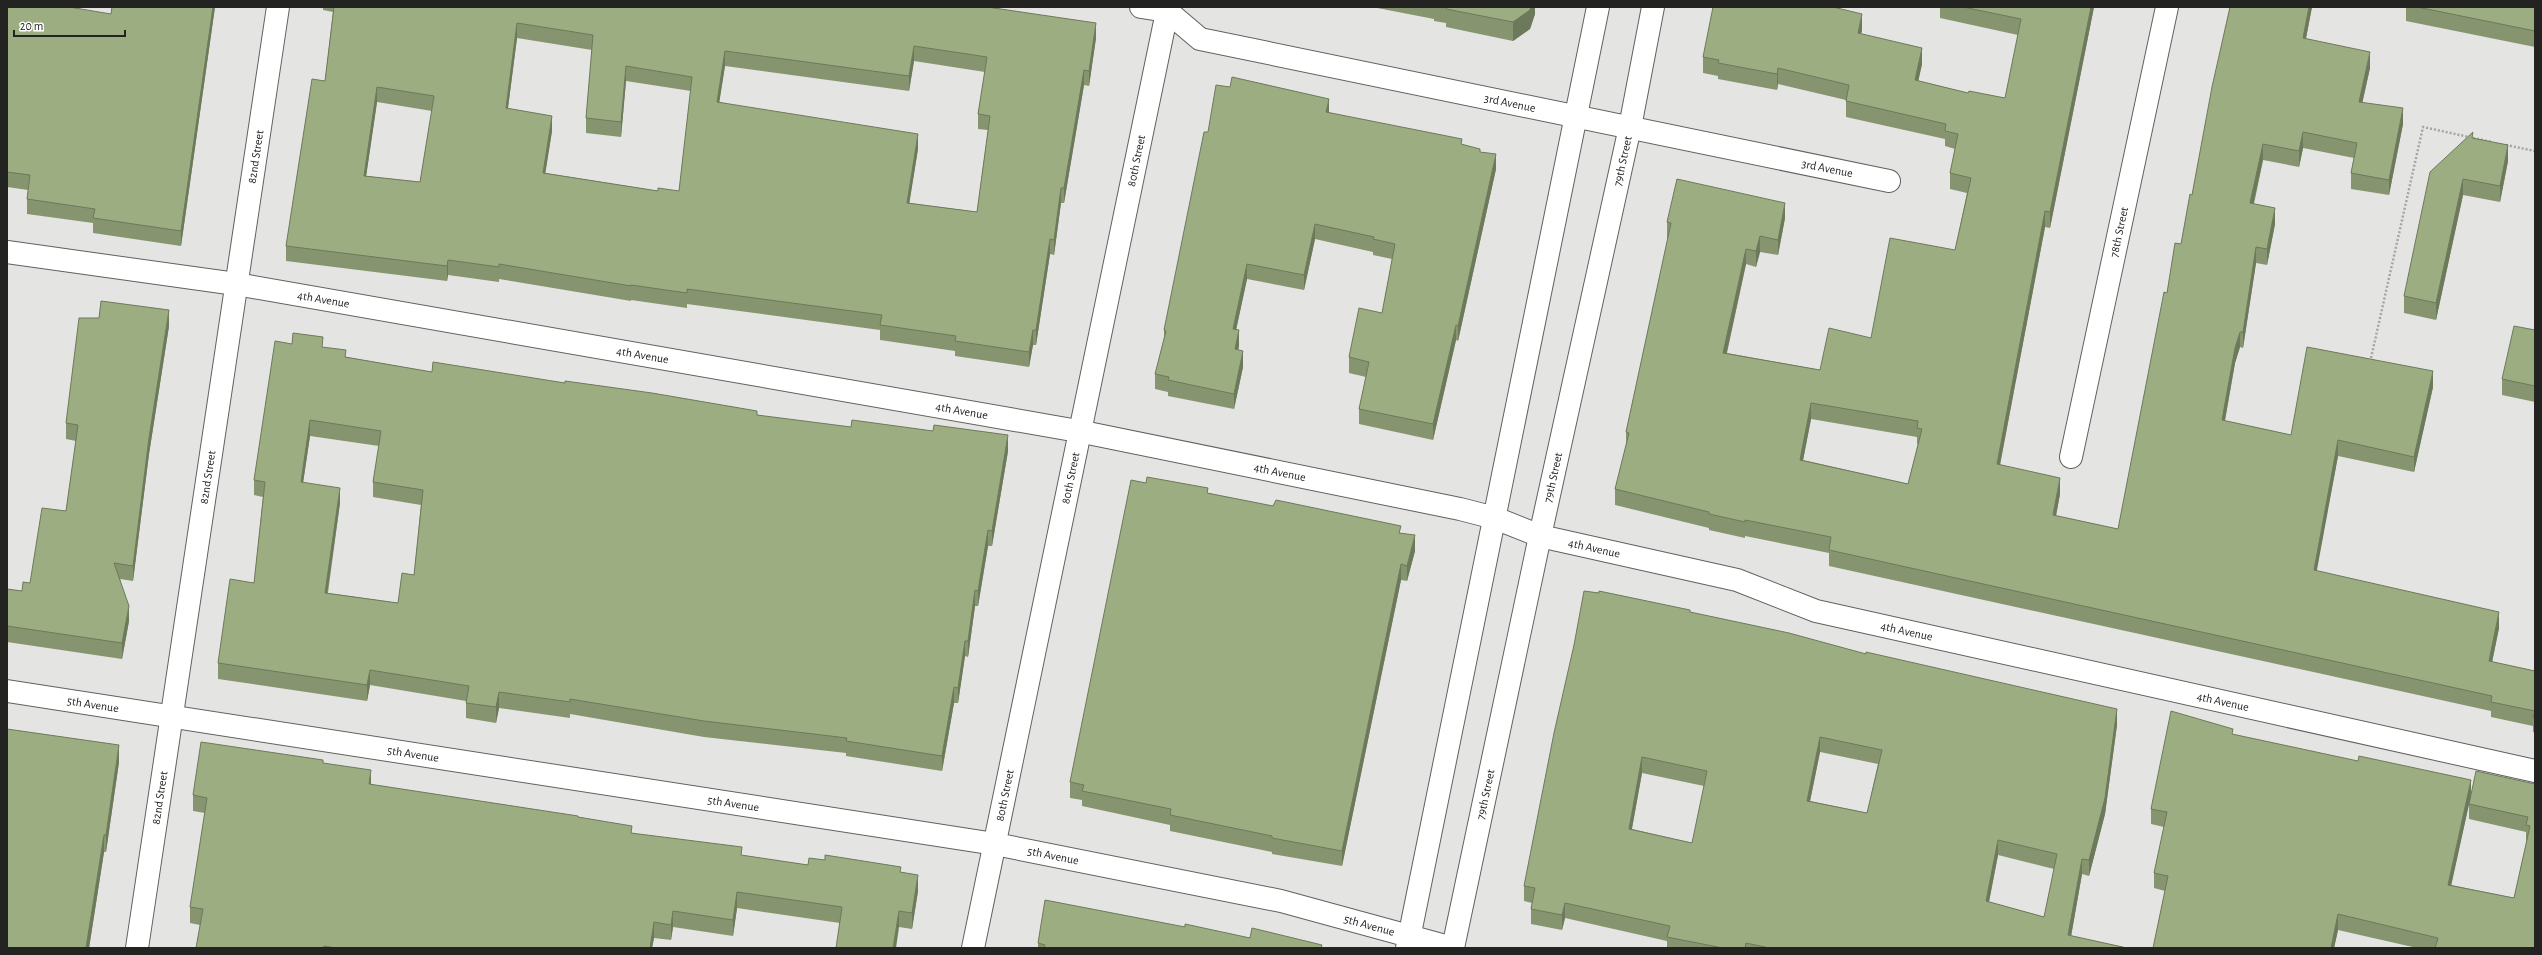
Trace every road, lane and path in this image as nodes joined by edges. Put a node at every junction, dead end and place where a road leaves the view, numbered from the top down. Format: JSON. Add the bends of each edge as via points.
{"nodes":[{"id":1,"x":278,"y":7,"type":"edge"},
{"id":2,"x":1141,"y":7,"type":"edge"},
{"id":3,"x":1598,"y":7,"type":"edge"},
{"id":4,"x":1653,"y":7,"type":"edge"},
{"id":5,"x":2167,"y":7,"type":"edge"},
{"id":6,"x":1167,"y":9,"type":"edge"},
{"id":7,"x":1575,"y":116,"type":"junction"},
{"id":8,"x":1630,"y":127,"type":"junction"},
{"id":9,"x":2498,"y":143,"type":"edge"},
{"id":10,"x":2505,"y":144,"type":"edge"},
{"id":11,"x":2535,"y":151,"type":"edge"},
{"id":12,"x":1889,"y":181,"type":"dead end"},
{"id":13,"x":7,"y":252,"type":"edge"},
{"id":14,"x":236,"y":284,"type":"junction"},
{"id":15,"x":2371,"y":358,"type":"edge"},
{"id":16,"x":1078,"y":431,"type":"junction"},
{"id":17,"x":2071,"y":457,"type":"dead end"},
{"id":18,"x":1495,"y":518,"type":"junction"},
{"id":19,"x":1540,"y":536,"type":"junction"},
{"id":20,"x":7,"y":691,"type":"edge"},
{"id":21,"x":171,"y":716,"type":"junction"},
{"id":22,"x":2535,"y":771,"type":"edge"},
{"id":23,"x":995,"y":844,"type":"junction"},
{"id":24,"x":1408,"y":942,"type":"edge"},
{"id":25,"x":137,"y":948,"type":"edge"},
{"id":26,"x":973,"y":948,"type":"edge"},
{"id":27,"x":1453,"y":948,"type":"edge"}],
"edges":[{"from":1,"to":14,"type":"street","name":"82nd Street"},
{"from":2,"to":6,"type":"street"},
{"from":3,"to":7,"type":"street"},
{"from":4,"to":8,"type":"street","name":"79th Street"},
{"from":5,"to":17,"type":"street","name":"78th Street"},
{"from":6,"to":7,"type":"street","name":"3rd Avenue","via":[[1200,39]]},
{"from":6,"to":16,"type":"street","name":"80th Street"},
{"from":7,"to":8,"type":"street","name":"3rd Avenue"},
{"from":7,"to":18,"type":"street"},
{"from":8,"to":12,"type":"street","name":"3rd Avenue"},
{"from":8,"to":19,"type":"street","name":"79th Street"},
{"from":9,"to":15,"type":"path","via":[[2423,127]]},
{"from":10,"to":11,"type":"path"},
{"from":13,"to":14,"type":"street","name":"4th Avenue"},
{"from":14,"to":16,"type":"street","name":"4th Avenue"},
{"from":14,"to":21,"type":"street","name":"82nd Street"},
{"from":16,"to":18,"type":"street","name":"4th Avenue"},
{"from":16,"to":23,"type":"street","name":"80th Street"},
{"from":18,"to":19,"type":"street","name":"4th Avenue"},
{"from":18,"to":24,"type":"street"},
{"from":19,"to":22,"type":"street","name":"4th Avenue","via":[[1737,580],[1816,611]]},
{"from":19,"to":27,"type":"street","name":"79th Street"},
{"from":20,"to":21,"type":"street","name":"5th Avenue"},
{"from":21,"to":23,"type":"street","name":"5th Avenue"},
{"from":21,"to":25,"type":"street","name":"82nd Street"},
{"from":23,"to":24,"type":"street","name":"5th Avenue","via":[[1281,901]]},
{"from":23,"to":26,"type":"street","name":"80th Street"},
{"from":24,"to":27,"type":"street","name":"5th Avenue"}]}
